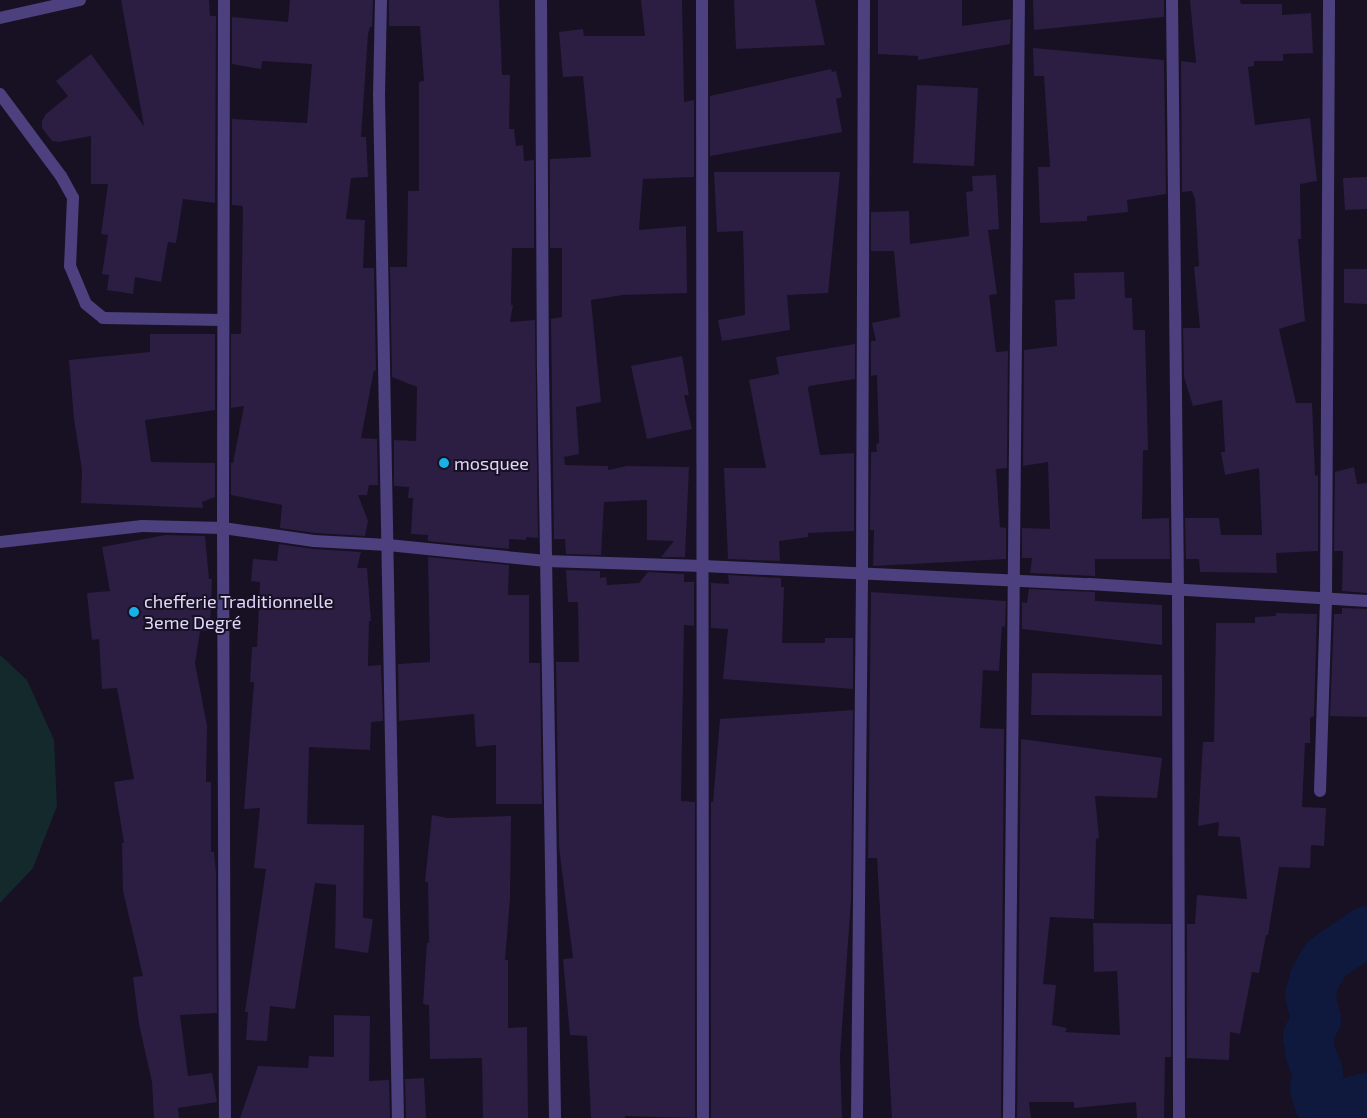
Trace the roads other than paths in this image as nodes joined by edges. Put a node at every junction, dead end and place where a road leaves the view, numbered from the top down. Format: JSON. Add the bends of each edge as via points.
{"nodes":[{"id":1,"x":80,"y":0,"type":"edge"},
{"id":2,"x":224,"y":0,"type":"edge"},
{"id":3,"x":381,"y":0,"type":"edge"},
{"id":4,"x":541,"y":0,"type":"edge"},
{"id":5,"x":702,"y":0,"type":"edge"},
{"id":6,"x":864,"y":0,"type":"edge"},
{"id":7,"x":1019,"y":0,"type":"edge"},
{"id":8,"x":1172,"y":0,"type":"edge"},
{"id":9,"x":1329,"y":0,"type":"edge"},
{"id":10,"x":0,"y":18,"type":"edge"},
{"id":11,"x":0,"y":94,"type":"edge"},
{"id":12,"x":223,"y":320,"type":"junction"},
{"id":13,"x":223,"y":528,"type":"junction"},
{"id":14,"x":0,"y":542,"type":"edge"},
{"id":15,"x":388,"y":545,"type":"junction"},
{"id":16,"x":546,"y":562,"type":"junction"},
{"id":17,"x":703,"y":566,"type":"junction"},
{"id":18,"x":862,"y":573,"type":"junction"},
{"id":19,"x":1013,"y":580,"type":"junction"},
{"id":20,"x":1178,"y":589,"type":"junction"},
{"id":21,"x":1326,"y":599,"type":"junction"},
{"id":22,"x":1367,"y":602,"type":"edge"},
{"id":23,"x":1320,"y":791,"type":"dead end"},
{"id":24,"x":225,"y":1118,"type":"edge"},
{"id":25,"x":398,"y":1118,"type":"edge"},
{"id":26,"x":555,"y":1118,"type":"edge"},
{"id":27,"x":703,"y":1118,"type":"edge"},
{"id":28,"x":857,"y":1118,"type":"edge"},
{"id":29,"x":1010,"y":1118,"type":"edge"},
{"id":30,"x":1179,"y":1118,"type":"edge"}],
"edges":[{"from":1,"to":10,"type":"street"},
{"from":2,"to":12,"type":"street"},
{"from":3,"to":15,"type":"street","via":[[379,104]]},
{"from":4,"to":16,"type":"street"},
{"from":5,"to":17,"type":"street"},
{"from":6,"to":18,"type":"street"},
{"from":7,"to":19,"type":"street"},
{"from":8,"to":20,"type":"street"},
{"from":9,"to":21,"type":"street"},
{"from":11,"to":12,"type":"street","via":[[61,176],[73,198],[70,266],[86,304],[104,318]]},
{"from":12,"to":13,"type":"street"},
{"from":13,"to":14,"type":"street","via":[[142,526]]},
{"from":13,"to":15,"type":"street","via":[[314,541]]},
{"from":13,"to":24,"type":"street"},
{"from":15,"to":16,"type":"street"},
{"from":15,"to":25,"type":"street"},
{"from":16,"to":17,"type":"street"},
{"from":16,"to":26,"type":"street"},
{"from":17,"to":18,"type":"street"},
{"from":17,"to":27,"type":"street"},
{"from":18,"to":19,"type":"street"},
{"from":18,"to":28,"type":"street"},
{"from":19,"to":20,"type":"street"},
{"from":19,"to":29,"type":"street"},
{"from":20,"to":21,"type":"street"},
{"from":20,"to":30,"type":"street"},
{"from":21,"to":22,"type":"street"},
{"from":21,"to":23,"type":"street"}]}
